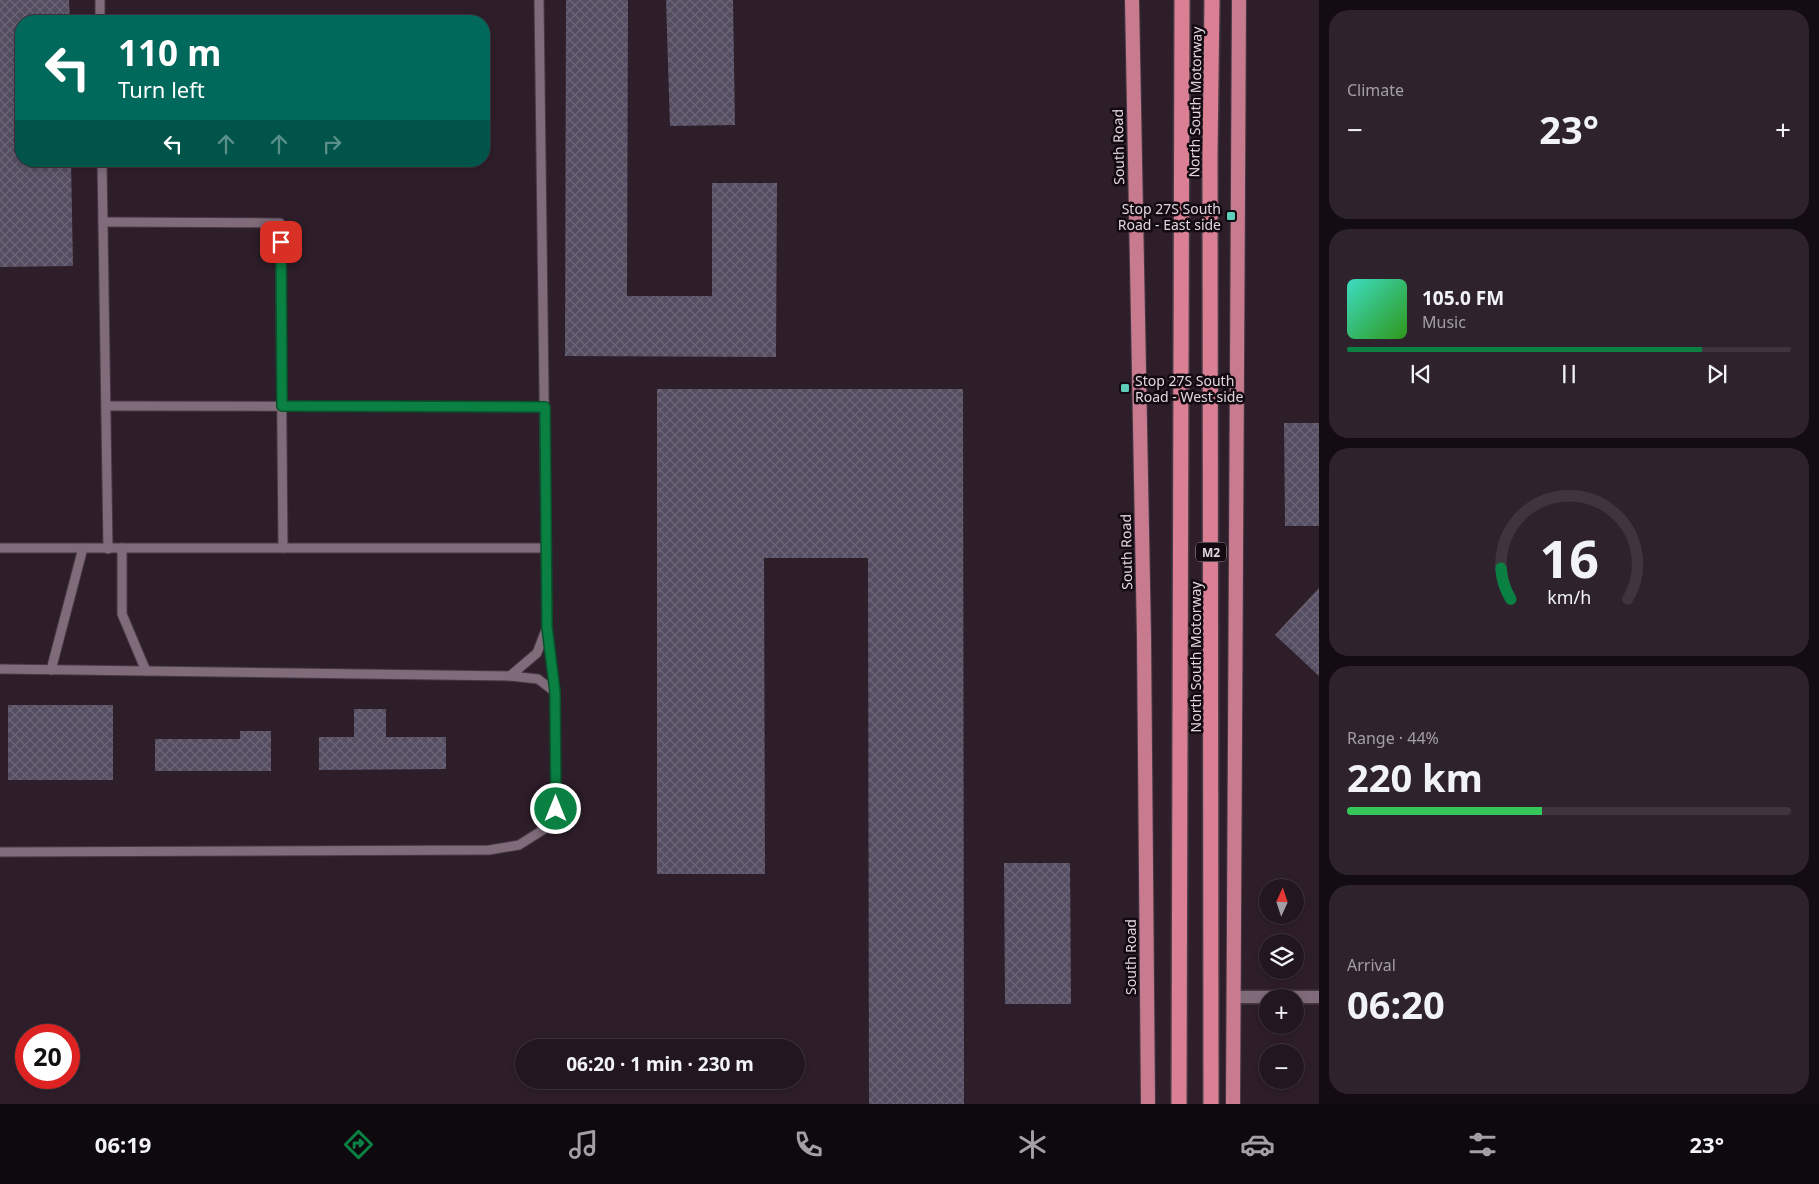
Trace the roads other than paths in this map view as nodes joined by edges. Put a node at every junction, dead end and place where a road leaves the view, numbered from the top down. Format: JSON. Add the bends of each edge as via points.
{"nodes":[{"id":1,"x":100,"y":0,"type":"edge"},
{"id":2,"x":539,"y":0,"type":"edge"},
{"id":3,"x":1132,"y":0,"type":"edge"},
{"id":4,"x":1182,"y":0,"type":"edge"},
{"id":5,"x":1212,"y":0,"type":"edge"},
{"id":6,"x":1239,"y":0,"type":"edge"},
{"id":7,"x":100,"y":15,"type":"edge"},
{"id":8,"x":102,"y":167,"type":"edge"},
{"id":9,"x":103,"y":222,"type":"junction"},
{"id":10,"x":106,"y":406,"type":"junction"},
{"id":11,"x":282,"y":406,"type":"junction"},
{"id":12,"x":545,"y":407,"type":"junction"},
{"id":13,"x":0,"y":548,"type":"edge"},
{"id":14,"x":83,"y":548,"type":"junction"},
{"id":15,"x":108,"y":548,"type":"junction"},
{"id":16,"x":122,"y":548,"type":"junction"},
{"id":17,"x":283,"y":548,"type":"junction"},
{"id":18,"x":546,"y":548,"type":"junction"},
{"id":19,"x":547,"y":627,"type":"junction"},
{"id":20,"x":0,"y":669,"type":"edge"},
{"id":21,"x":51,"y":670,"type":"junction"},
{"id":22,"x":146,"y":671,"type":"junction"},
{"id":23,"x":510,"y":676,"type":"junction"},
{"id":24,"x":555,"y":692,"type":"junction"},
{"id":25,"x":0,"y":852,"type":"edge"},
{"id":26,"x":1234,"y":997,"type":"junction"},
{"id":27,"x":1319,"y":997,"type":"edge"},
{"id":28,"x":1148,"y":1104,"type":"edge"},
{"id":29,"x":1178,"y":1104,"type":"edge"},
{"id":30,"x":1211,"y":1104,"type":"edge"},
{"id":31,"x":1233,"y":1104,"type":"edge"}],
"edges":[{"from":1,"to":7,"type":"lane"},
{"from":2,"to":12,"type":"lane"},
{"from":3,"to":28,"type":"highway","name":"South Road","via":[[1144,637]]},
{"from":4,"to":29,"type":"highway","name":"North South Motorway","number":"M2"},
{"from":5,"to":30,"type":"highway","name":"North South Motorway","number":"M2"},
{"from":6,"to":26,"type":"highway"},
{"from":8,"to":9,"type":"lane"},
{"from":9,"to":10,"type":"lane"},
{"from":9,"to":11,"type":"lane","via":[[280,223]]},
{"from":10,"to":11,"type":"lane"},
{"from":10,"to":15,"type":"lane"},
{"from":11,"to":12,"type":"lane"},
{"from":11,"to":17,"type":"lane"},
{"from":12,"to":18,"type":"lane"},
{"from":13,"to":14,"type":"lane"},
{"from":14,"to":15,"type":"lane"},
{"from":14,"to":21,"type":"lane"},
{"from":15,"to":16,"type":"lane"},
{"from":16,"to":17,"type":"lane"},
{"from":16,"to":22,"type":"lane","via":[[122,614]]},
{"from":17,"to":18,"type":"lane"},
{"from":18,"to":19,"type":"lane"},
{"from":19,"to":23,"type":"lane","via":[[537,653]]},
{"from":19,"to":24,"type":"lane"},
{"from":20,"to":21,"type":"lane"},
{"from":21,"to":22,"type":"lane"},
{"from":22,"to":23,"type":"lane"},
{"from":23,"to":24,"type":"lane","via":[[538,679]]},
{"from":24,"to":25,"type":"lane","via":[[556,809],[546,828],[519,845],[489,850]]},
{"from":26,"to":27,"type":"street"},
{"from":26,"to":31,"type":"highway"}]}
